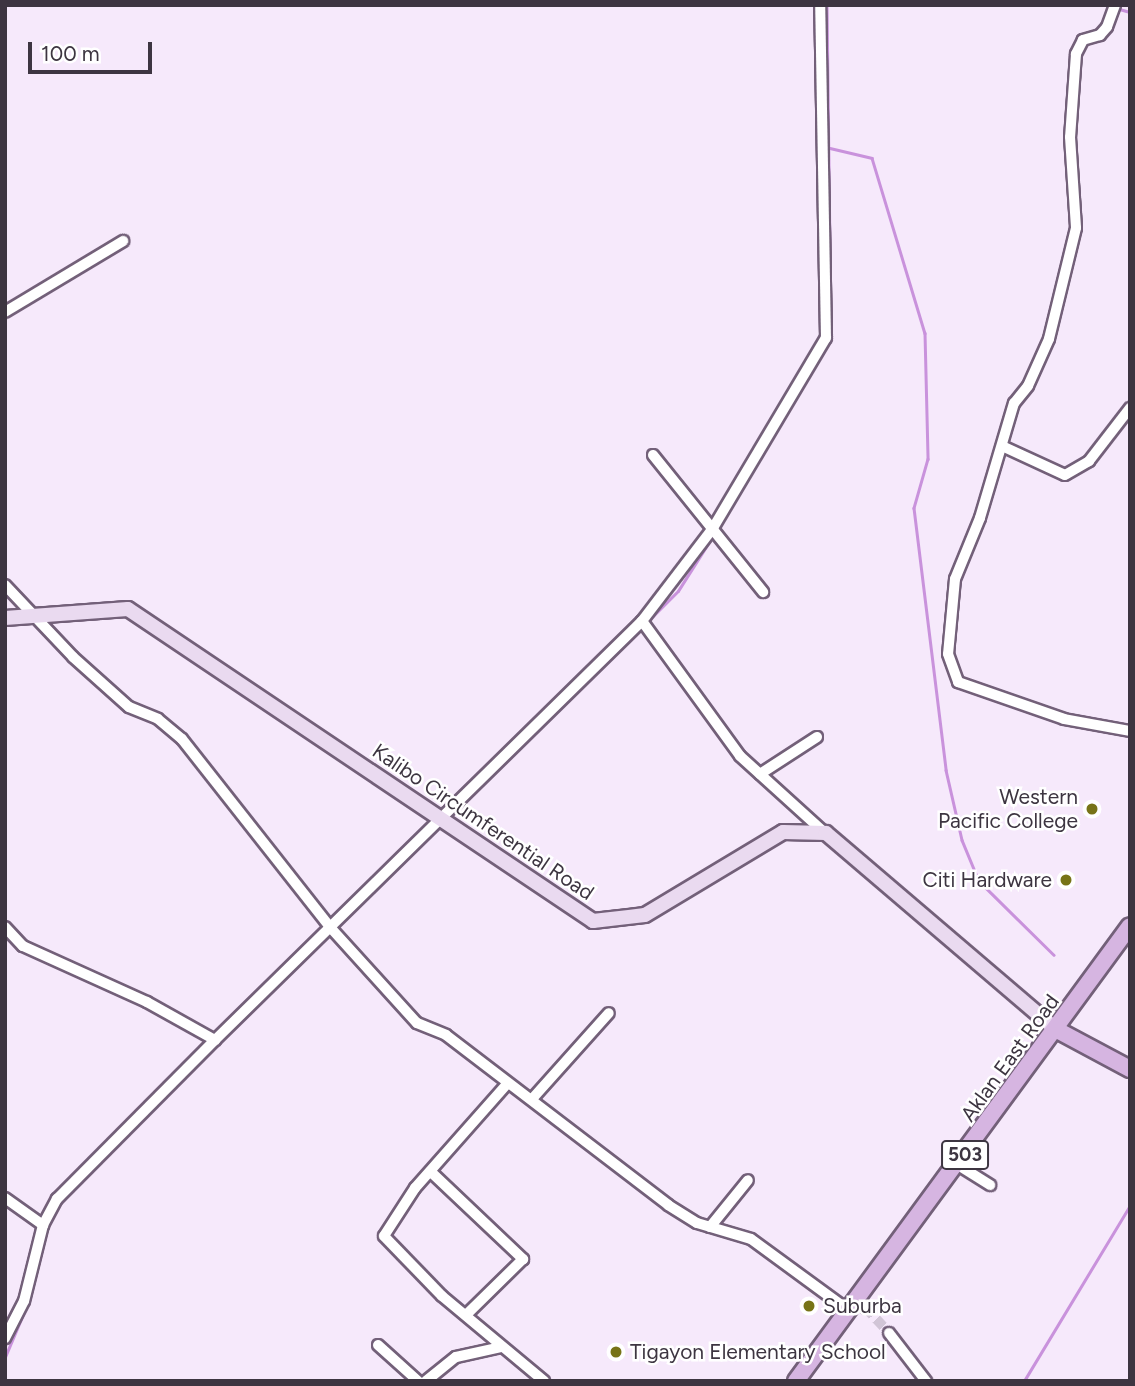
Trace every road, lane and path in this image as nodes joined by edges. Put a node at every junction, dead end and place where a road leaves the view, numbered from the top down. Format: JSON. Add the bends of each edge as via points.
{"nodes":[{"id":1,"x":820,"y":5,"type":"edge"},
{"id":2,"x":1115,"y":5,"type":"edge"},
{"id":3,"x":123,"y":242,"type":"dead end"},
{"id":4,"x":5,"y":312,"type":"edge"},
{"id":5,"x":1130,"y":408,"type":"edge"},
{"id":6,"x":1002,"y":446,"type":"junction"},
{"id":7,"x":653,"y":455,"type":"dead end"},
{"id":8,"x":713,"y":528,"type":"junction"},
{"id":9,"x":5,"y":585,"type":"edge"},
{"id":10,"x":763,"y":592,"type":"dead end"},
{"id":11,"x":37,"y":616,"type":"junction"},
{"id":12,"x":5,"y":618,"type":"edge"},
{"id":13,"x":642,"y":621,"type":"junction"},
{"id":14,"x":1130,"y":731,"type":"edge"},
{"id":15,"x":817,"y":737,"type":"dead end"},
{"id":16,"x":760,"y":774,"type":"junction"},
{"id":17,"x":440,"y":819,"type":"junction"},
{"id":18,"x":825,"y":833,"type":"junction"},
{"id":19,"x":329,"y":926,"type":"junction"},
{"id":20,"x":1130,"y":926,"type":"edge"},
{"id":21,"x":5,"y":927,"type":"edge"},
{"id":22,"x":609,"y":1013,"type":"dead end"},
{"id":23,"x":1056,"y":1030,"type":"junction"},
{"id":24,"x":215,"y":1040,"type":"junction"},
{"id":25,"x":1130,"y":1069,"type":"edge"},
{"id":26,"x":507,"y":1084,"type":"junction"},
{"id":27,"x":532,"y":1099,"type":"junction"},
{"id":28,"x":958,"y":1165,"type":"junction"},
{"id":29,"x":431,"y":1172,"type":"junction"},
{"id":30,"x":748,"y":1180,"type":"dead end"},
{"id":31,"x":990,"y":1185,"type":"dead end"},
{"id":32,"x":5,"y":1198,"type":"edge"},
{"id":33,"x":43,"y":1225,"type":"junction"},
{"id":34,"x":710,"y":1227,"type":"junction"},
{"id":35,"x":857,"y":1305,"type":"junction"},
{"id":36,"x":467,"y":1314,"type":"junction"},
{"id":37,"x":890,"y":1333,"type":"tunnel mouth"},
{"id":38,"x":5,"y":1338,"type":"edge"},
{"id":39,"x":379,"y":1345,"type":"dead end"},
{"id":40,"x":502,"y":1348,"type":"junction"},
{"id":41,"x":418,"y":1381,"type":"edge"},
{"id":42,"x":426,"y":1381,"type":"edge"},
{"id":43,"x":544,"y":1381,"type":"edge"},
{"id":44,"x":796,"y":1381,"type":"edge"},
{"id":45,"x":926,"y":1381,"type":"edge"}],
"edges":[{"from":1,"to":8,"type":"street","via":[[826,338]]},
{"from":2,"to":6,"type":"street","via":[[1107,27],[1100,35],[1083,40],[1076,54],[1070,137],[1076,228],[1049,339],[1028,386],[1014,403]]},
{"from":3,"to":4,"type":"street"},
{"from":5,"to":6,"type":"street","via":[[1089,461],[1065,475]]},
{"from":6,"to":14,"type":"street","via":[[980,519],[955,579],[948,627],[952,673],[958,682],[1064,719]]},
{"from":7,"to":8,"type":"street"},
{"from":8,"to":10,"type":"street"},
{"from":8,"to":13,"type":"street"},
{"from":9,"to":11,"type":"street"},
{"from":11,"to":12,"type":"main road","name":"Kalibo Circumferential Road"},
{"from":11,"to":17,"type":"main road","name":"Kalibo Circumferential Road","via":[[128,609]]},
{"from":11,"to":19,"type":"street","via":[[73,657],[130,708],[158,719],[182,739]]},
{"from":13,"to":16,"type":"street","via":[[740,756]]},
{"from":13,"to":17,"type":"street"},
{"from":15,"to":16,"type":"street"},
{"from":16,"to":18,"type":"street"},
{"from":17,"to":18,"type":"main road","name":"Kalibo Circumferential Road","via":[[593,921],[645,915],[783,832]]},
{"from":17,"to":19,"type":"street"},
{"from":18,"to":23,"type":"main road"},
{"from":19,"to":24,"type":"street"},
{"from":19,"to":26,"type":"street","via":[[410,1017],[446,1035]]},
{"from":20,"to":23,"type":"main road","name":"Aklan East Road","number":"503"},
{"from":21,"to":24,"type":"street","via":[[23,946],[147,1002]]},
{"from":22,"to":27,"type":"street"},
{"from":23,"to":25,"type":"main road"},
{"from":23,"to":28,"type":"main road","name":"Aklan East Road","number":"503"},
{"from":24,"to":33,"type":"street","via":[[57,1199]]},
{"from":26,"to":27,"type":"street"},
{"from":26,"to":29,"type":"street"},
{"from":27,"to":34,"type":"street","via":[[630,1179],[696,1223]]},
{"from":28,"to":31,"type":"street"},
{"from":28,"to":35,"type":"main road","name":"Aklan East Road","number":"503"},
{"from":29,"to":36,"type":"street","via":[[384,1236],[442,1296]]},
{"from":29,"to":36,"type":"street","via":[[523,1259]]},
{"from":30,"to":34,"type":"street"},
{"from":32,"to":33,"type":"street"},
{"from":33,"to":38,"type":"street","via":[[24,1300]]},
{"from":34,"to":35,"type":"street","via":[[751,1240]]},
{"from":35,"to":44,"type":"main road","name":"Aklan East Road","number":"503"},
{"from":36,"to":40,"type":"street"},
{"from":37,"to":45,"type":"street"},
{"from":39,"to":41,"type":"street"},
{"from":40,"to":42,"type":"street","via":[[456,1357]]},
{"from":40,"to":43,"type":"street"}]}
